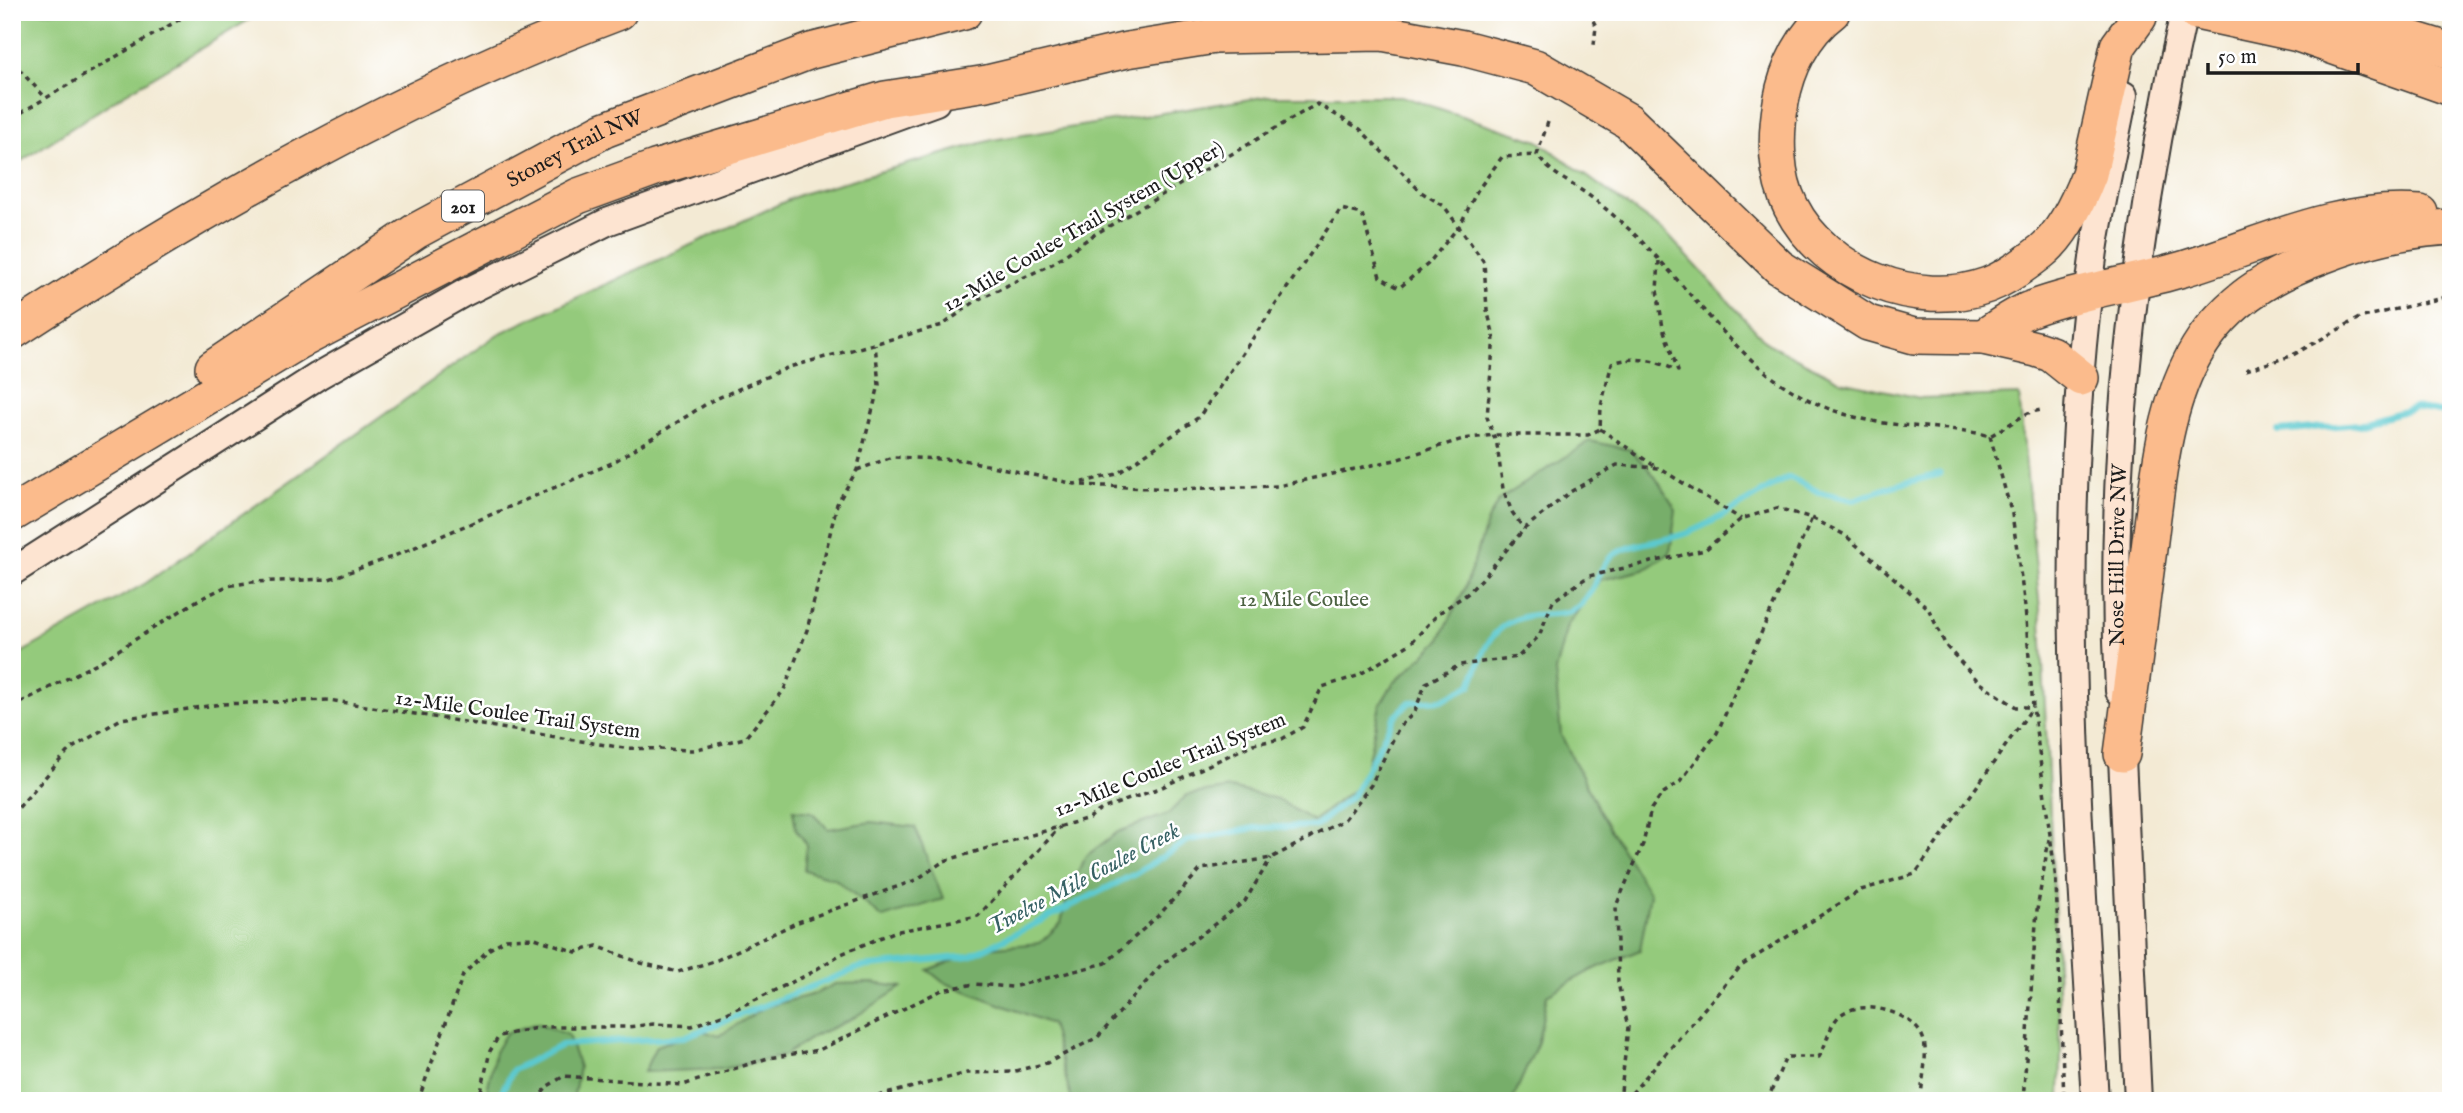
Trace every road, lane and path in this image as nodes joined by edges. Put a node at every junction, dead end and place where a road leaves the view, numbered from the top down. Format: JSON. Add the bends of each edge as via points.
{"nodes":[{"id":1,"x":192,"y":12,"type":"edge"},
{"id":2,"x":619,"y":12,"type":"edge"},
{"id":3,"x":964,"y":12,"type":"edge"},
{"id":4,"x":1588,"y":12,"type":"edge"},
{"id":5,"x":1832,"y":12,"type":"edge"},
{"id":6,"x":2184,"y":12,"type":"edge"},
{"id":7,"x":2196,"y":12,"type":"edge"},
{"id":8,"x":2324,"y":12,"type":"edge"},
{"id":9,"x":2140,"y":15,"type":"edge"},
{"id":10,"x":1594,"y":45,"type":"dead end"},
{"id":11,"x":2451,"y":51,"type":"edge"},
{"id":12,"x":12,"y":62,"type":"edge"},
{"id":13,"x":987,"y":83,"type":"junction"},
{"id":14,"x":2118,"y":84,"type":"junction"},
{"id":15,"x":2451,"y":89,"type":"edge"},
{"id":16,"x":45,"y":97,"type":"junction"},
{"id":17,"x":12,"y":118,"type":"edge"},
{"id":18,"x":1548,"y":122,"type":"dead end"},
{"id":19,"x":1537,"y":155,"type":"junction"},
{"id":20,"x":2451,"y":216,"type":"edge"},
{"id":21,"x":1460,"y":225,"type":"junction"},
{"id":22,"x":2451,"y":227,"type":"edge"},
{"id":23,"x":1659,"y":261,"type":"junction"},
{"id":24,"x":2136,"y":282,"type":"junction"},
{"id":25,"x":2090,"y":291,"type":"junction"},
{"id":26,"x":2451,"y":296,"type":"edge"},
{"id":27,"x":12,"y":332,"type":"edge"},
{"id":28,"x":1983,"y":337,"type":"junction"},
{"id":29,"x":875,"y":344,"type":"junction"},
{"id":30,"x":2246,"y":370,"type":"dead end"},
{"id":31,"x":2081,"y":378,"type":"junction"},
{"id":32,"x":2041,"y":410,"type":"dead end"},
{"id":33,"x":1600,"y":429,"type":"junction"},
{"id":34,"x":1494,"y":435,"type":"junction"},
{"id":35,"x":1990,"y":436,"type":"junction"},
{"id":36,"x":1659,"y":468,"type":"junction"},
{"id":37,"x":857,"y":470,"type":"junction"},
{"id":38,"x":1075,"y":484,"type":"junction"},
{"id":39,"x":12,"y":502,"type":"edge"},
{"id":40,"x":12,"y":514,"type":"edge"},
{"id":41,"x":1812,"y":518,"type":"junction"},
{"id":42,"x":1741,"y":519,"type":"junction"},
{"id":43,"x":1524,"y":528,"type":"junction"},
{"id":44,"x":12,"y":572,"type":"edge"},
{"id":45,"x":2033,"y":707,"type":"junction"},
{"id":46,"x":12,"y":708,"type":"edge"},
{"id":47,"x":2122,"y":754,"type":"junction"},
{"id":48,"x":12,"y":815,"type":"edge"},
{"id":49,"x":1062,"y":825,"type":"junction"},
{"id":50,"x":2050,"y":834,"type":"junction"},
{"id":51,"x":1271,"y":858,"type":"junction"},
{"id":52,"x":418,"y":1101,"type":"edge"},
{"id":53,"x":480,"y":1101,"type":"edge"},
{"id":54,"x":536,"y":1101,"type":"edge"},
{"id":55,"x":859,"y":1101,"type":"edge"},
{"id":56,"x":1623,"y":1101,"type":"edge"},
{"id":57,"x":1767,"y":1101,"type":"edge"},
{"id":58,"x":1921,"y":1101,"type":"edge"},
{"id":59,"x":2023,"y":1101,"type":"edge"},
{"id":60,"x":2064,"y":1101,"type":"edge"},
{"id":61,"x":2095,"y":1101,"type":"edge"},
{"id":62,"x":2138,"y":1101,"type":"edge"}],
"edges":[{"from":1,"to":16,"type":"path"},
{"from":2,"to":27,"type":"highway","via":[[360,126],[243,190]]},
{"from":3,"to":39,"type":"highway","name":"Stoney Trail NW","number":"201","via":[[811,51],[604,130],[416,231]]},
{"from":4,"to":10,"type":"path","via":[[1596,26]]},
{"from":5,"to":14,"type":"highway","via":[[1804,42],[1785,80],[1777,121],[1778,167],[1791,206],[1815,241],[1878,283],[1917,292],[1962,291],[1989,285],[2044,250],[2070,214],[2089,174]]},
{"from":6,"to":24,"type":"street","name":"Nose Hill Drive NW"},
{"from":7,"to":15,"type":"highway","via":[[2298,34]]},
{"from":8,"to":11,"type":"highway"},
{"from":9,"to":14,"type":"highway","via":[[2118,46]]},
{"from":12,"to":16,"type":"path"},
{"from":13,"to":28,"type":"highway","via":[[1127,50],[1215,36],[1382,33],[1463,48],[1535,67],[1628,121],[1779,267],[1868,323],[1914,336]]},
{"from":13,"to":40,"type":"highway","via":[[885,99],[654,168],[578,196],[298,342]]},
{"from":13,"to":44,"type":"street","via":[[607,222],[464,293],[318,376]]},
{"from":14,"to":25,"type":"street","name":"Nose Hill Drive NW"},
{"from":16,"to":17,"type":"path"},
{"from":18,"to":19,"type":"path"},
{"from":19,"to":21,"type":"path","via":[[1502,157]]},
{"from":19,"to":23,"type":"path","via":[[1544,165],[1603,207]]},
{"from":20,"to":24,"type":"highway","via":[[2368,214],[2320,224]]},
{"from":21,"to":29,"type":"path","name":"12-Mile Coulee Trail System (Upper)","via":[[1360,129],[1317,104],[1052,264],[978,300],[943,325]]},
{"from":21,"to":34,"type":"path","via":[[1484,262],[1494,336],[1487,417]]},
{"from":21,"to":38,"type":"path","via":[[1428,264],[1399,288],[1380,277],[1362,214],[1341,209],[1199,416],[1117,474]]},
{"from":22,"to":47,"type":"highway","via":[[2388,235],[2290,267],[2226,310],[2204,338],[2172,404]]},
{"from":23,"to":33,"type":"path","via":[[1662,328],[1678,372],[1653,359],[1612,363]]},
{"from":23,"to":35,"type":"path","via":[[1729,342],[1765,375],[1798,396],[1866,420]]},
{"from":24,"to":25,"type":"highway"},
{"from":24,"to":47,"type":"street","name":"Nose Hill Drive NW","via":[[2117,469],[2114,605]]},
{"from":25,"to":28,"type":"highway","via":[[2026,310]]},
{"from":25,"to":31,"type":"street","name":"Nose Hill Drive NW"},
{"from":26,"to":30,"type":"path","via":[[2360,318],[2291,356]]},
{"from":28,"to":31,"type":"highway","via":[[2051,354]]},
{"from":29,"to":37,"type":"path","name":"12-Mile Coulee Trail System","via":[[879,386]]},
{"from":29,"to":46,"type":"path","name":"12-Mile Coulee Trail System (Upper)","via":[[767,376],[711,401],[612,463],[392,557],[329,579],[227,586]]},
{"from":31,"to":61,"type":"street","name":"Nose Hill Drive NW","via":[[2073,663]]},
{"from":32,"to":35,"type":"path"},
{"from":33,"to":34,"type":"path","via":[[1588,435]]},
{"from":33,"to":36,"type":"path"},
{"from":34,"to":38,"type":"path","via":[[1278,485],[1173,489]]},
{"from":34,"to":43,"type":"path","via":[[1503,489],[1511,512]]},
{"from":35,"to":45,"type":"path","via":[[2012,514]]},
{"from":36,"to":42,"type":"path","name":"12-Mile Coulee Trail System"},
{"from":36,"to":43,"type":"path","name":"12-Mile Coulee Trail System","via":[[1617,465],[1570,492]]},
{"from":37,"to":38,"type":"path","via":[[892,457],[964,460]]},
{"from":37,"to":48,"type":"path","name":"12-Mile Coulee Trail System","via":[[837,505],[807,630],[784,690],[745,738],[693,750],[624,748],[329,700],[222,704],[121,719],[69,750]]},
{"from":41,"to":42,"type":"path","via":[[1777,508]]},
{"from":41,"to":45,"type":"path","via":[[1845,535],[1928,608],[1946,646],[1979,682],[2016,707]]},
{"from":41,"to":56,"type":"path","via":[[1717,733],[1680,782],[1651,809],[1646,836],[1616,906],[1618,984],[1628,1027]]},
{"from":42,"to":51,"type":"path","via":[[1705,550],[1589,576],[1553,601],[1539,636],[1518,657],[1460,665],[1426,683],[1414,713],[1399,727],[1370,785],[1344,820]]},
{"from":43,"to":49,"type":"path","name":"12-Mile Coulee Trail System","via":[[1482,579],[1439,613],[1410,644],[1357,676],[1322,687],[1303,727],[1282,739],[1253,744],[1089,818]]},
{"from":45,"to":50,"type":"path"},
{"from":45,"to":56,"type":"path","via":[[1914,874],[1861,890],[1741,966]]},
{"from":47,"to":62,"type":"street","name":"Nose Hill Drive NW"},
{"from":49,"to":52,"type":"path","name":"12-Mile Coulee Trail System","via":[[944,861],[916,880],[678,972],[597,946],[576,952],[535,937],[506,939],[463,975]]},
{"from":49,"to":53,"type":"path","via":[[978,916],[894,932],[727,1013],[692,1026],[541,1027],[499,1036],[489,1051]]},
{"from":50,"to":59,"type":"path","via":[[2037,910]]},
{"from":50,"to":60,"type":"path","via":[[2056,880]]},
{"from":51,"to":54,"type":"path","via":[[1200,869],[1159,915],[1106,963],[1012,987],[974,984],[942,990],[820,1050],[768,1058],[683,1086],[564,1076]]},
{"from":51,"to":55,"type":"path","via":[[1245,901],[1161,965],[1098,1037],[1047,1063],[1011,1072],[967,1073]]},
{"from":57,"to":58,"type":"path","via":[[1786,1058],[1819,1057],[1833,1024],[1844,1012],[1863,1009],[1893,1012],[1918,1029],[1924,1041]]}]}
